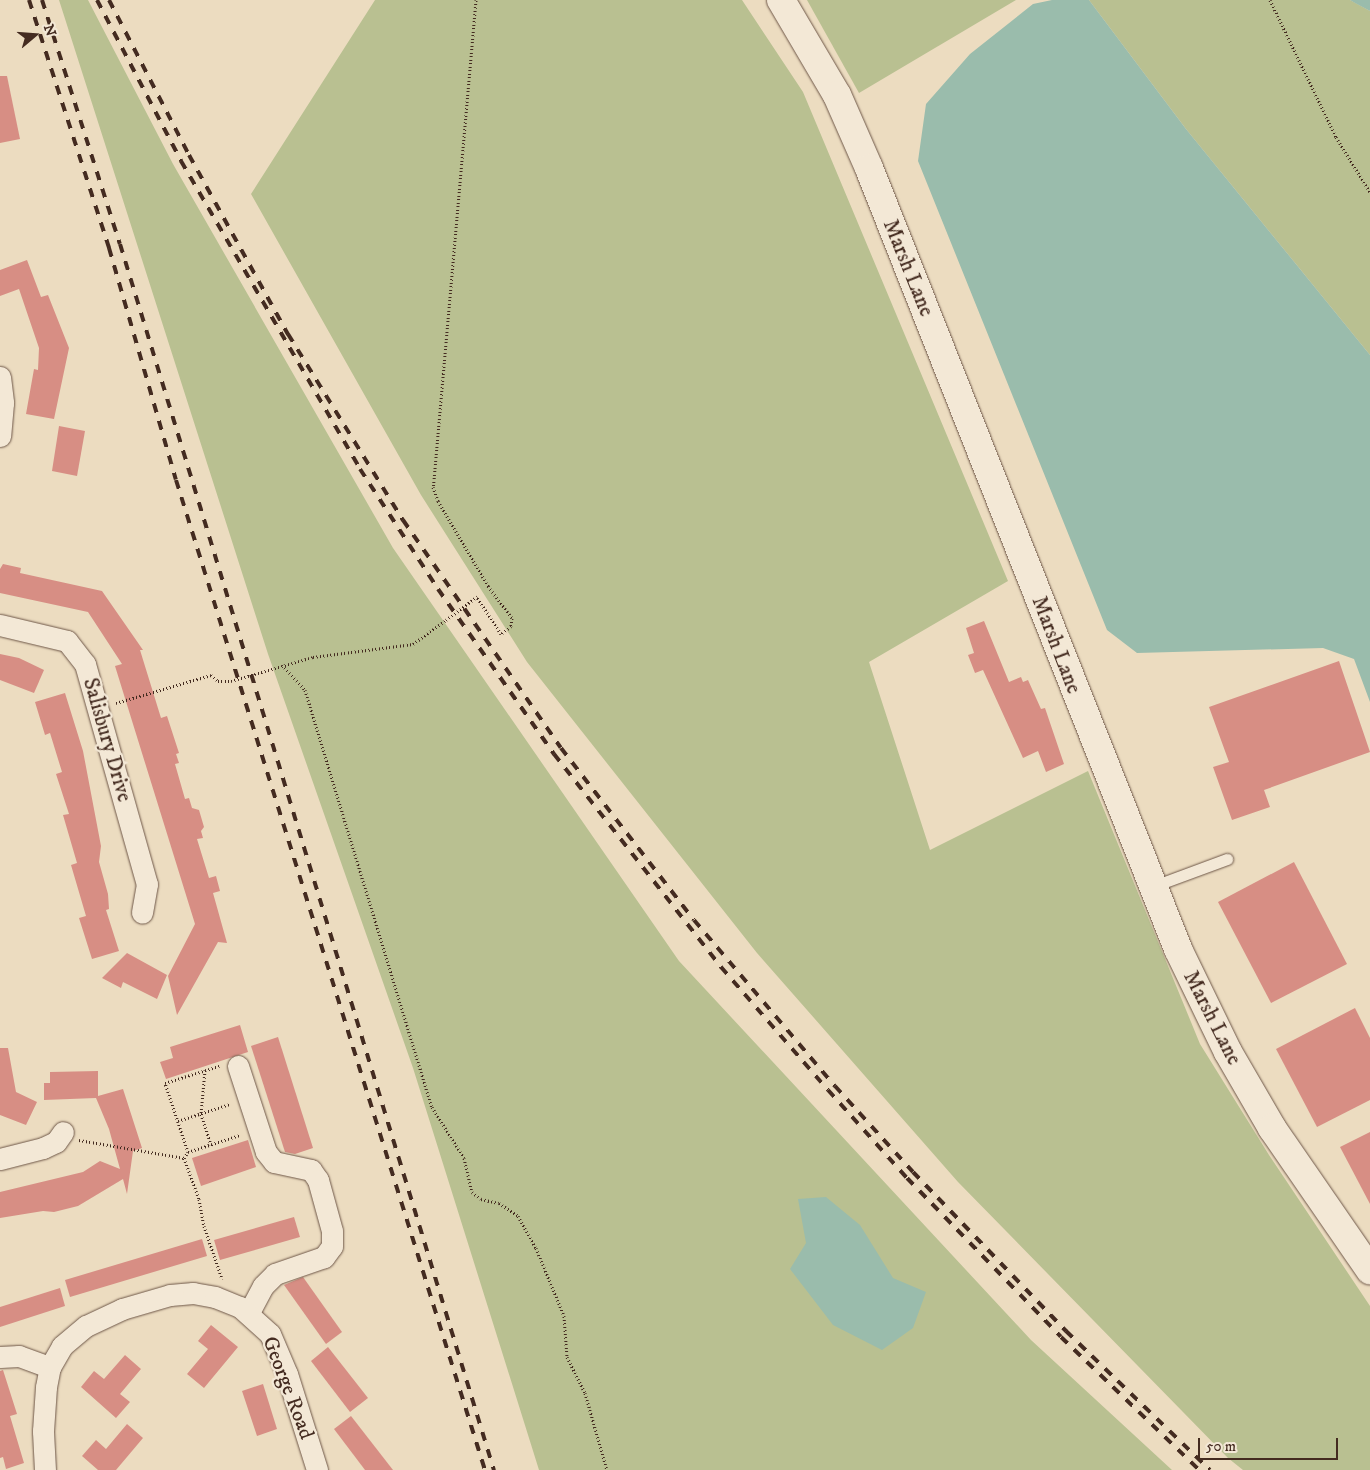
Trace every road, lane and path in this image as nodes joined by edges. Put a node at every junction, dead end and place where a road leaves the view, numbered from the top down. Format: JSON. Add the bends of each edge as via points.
{"nodes":[{"id":1,"x":476,"y":0,"type":"edge"},
{"id":2,"x":781,"y":0,"type":"edge"},
{"id":3,"x":1270,"y":0,"type":"edge"},
{"id":4,"x":1370,"y":192,"type":"edge"},
{"id":5,"x":0,"y":377,"type":"edge"},
{"id":6,"x":0,"y":436,"type":"edge"},
{"id":7,"x":0,"y":626,"type":"edge"},
{"id":8,"x":282,"y":665,"type":"junction"},
{"id":9,"x":99,"y":708,"type":"junction"},
{"id":10,"x":1226,"y":859,"type":"dead end"},
{"id":11,"x":1154,"y":886,"type":"junction"},
{"id":12,"x":142,"y":913,"type":"dead end"},
{"id":13,"x":238,"y":1066,"type":"joint"},
{"id":14,"x":205,"y":1070,"type":"junction"},
{"id":15,"x":249,"y":1098,"type":"junction"},
{"id":16,"x":201,"y":1114,"type":"junction"},
{"id":17,"x":178,"y":1122,"type":"junction"},
{"id":18,"x":258,"y":1129,"type":"junction"},
{"id":19,"x":63,"y":1132,"type":"joint"},
{"id":20,"x":211,"y":1144,"type":"junction"},
{"id":21,"x":188,"y":1152,"type":"junction"},
{"id":22,"x":184,"y":1158,"type":"junction"},
{"id":23,"x":0,"y":1159,"type":"edge"},
{"id":24,"x":1370,"y":1270,"type":"edge"},
{"id":25,"x":240,"y":1308,"type":"junction"},
{"id":26,"x":0,"y":1357,"type":"edge"},
{"id":27,"x":50,"y":1368,"type":"junction"},
{"id":28,"x":45,"y":1470,"type":"edge"},
{"id":29,"x":317,"y":1470,"type":"edge"},
{"id":30,"x":607,"y":1470,"type":"edge"}],
"edges":[{"from":1,"to":8,"type":"path","bridge":true,"via":[[434,487],[438,501],[488,586],[512,618],[511,626],[501,634],[478,597],[413,644],[313,657]]},
{"from":2,"to":11,"type":"main road","name":"Marsh Lane","via":[[837,95],[869,168]]},
{"from":3,"to":4,"type":"path","via":[[1336,137]]},
{"from":5,"to":6,"type":"street","via":[[3,403]]},
{"from":7,"to":9,"type":"street","name":"Salisbury Drive","via":[[58,638],[74,646],[86,664]]},
{"from":8,"to":9,"type":"path","via":[[231,681],[218,681],[211,675]]},
{"from":8,"to":30,"type":"path","via":[[305,690],[432,1107],[464,1158],[472,1192],[518,1216],[536,1248],[564,1316],[567,1357],[585,1393]]},
{"from":9,"to":12,"type":"street","name":"Salisbury Drive","via":[[148,884]]},
{"from":10,"to":11,"type":"lane"},
{"from":11,"to":24,"type":"main road","name":"Marsh Lane","via":[[1178,949],[1228,1052],[1272,1128]]},
{"from":13,"to":14,"type":"path","via":[[236,1060]]},
{"from":13,"to":15,"type":"street"},
{"from":14,"to":16,"type":"path"},
{"from":14,"to":17,"type":"path","via":[[165,1083]]},
{"from":15,"to":16,"type":"path"},
{"from":15,"to":18,"type":"street"},
{"from":16,"to":17,"type":"path"},
{"from":16,"to":20,"type":"path"},
{"from":17,"to":21,"type":"path"},
{"from":18,"to":20,"type":"path"},
{"from":18,"to":25,"type":"street","name":"George Road","via":[[266,1152],[274,1162],[311,1170],[318,1180],[332,1231],[332,1246],[324,1257],[275,1274]]},
{"from":19,"to":22,"type":"path","via":[[84,1142]]},
{"from":19,"to":23,"type":"street","via":[[56,1142],[44,1148]]},
{"from":20,"to":21,"type":"path"},
{"from":21,"to":22,"type":"path"},
{"from":22,"to":25,"type":"path","via":[[200,1199],[204,1226]]},
{"from":25,"to":27,"type":"street","via":[[193,1293],[170,1295],[122,1309],[86,1326],[62,1346]]},
{"from":25,"to":29,"type":"street","name":"George Road","via":[[263,1325],[278,1350]]},
{"from":26,"to":27,"type":"street","via":[[19,1356]]},
{"from":27,"to":28,"type":"street","via":[[43,1431]]}]}
